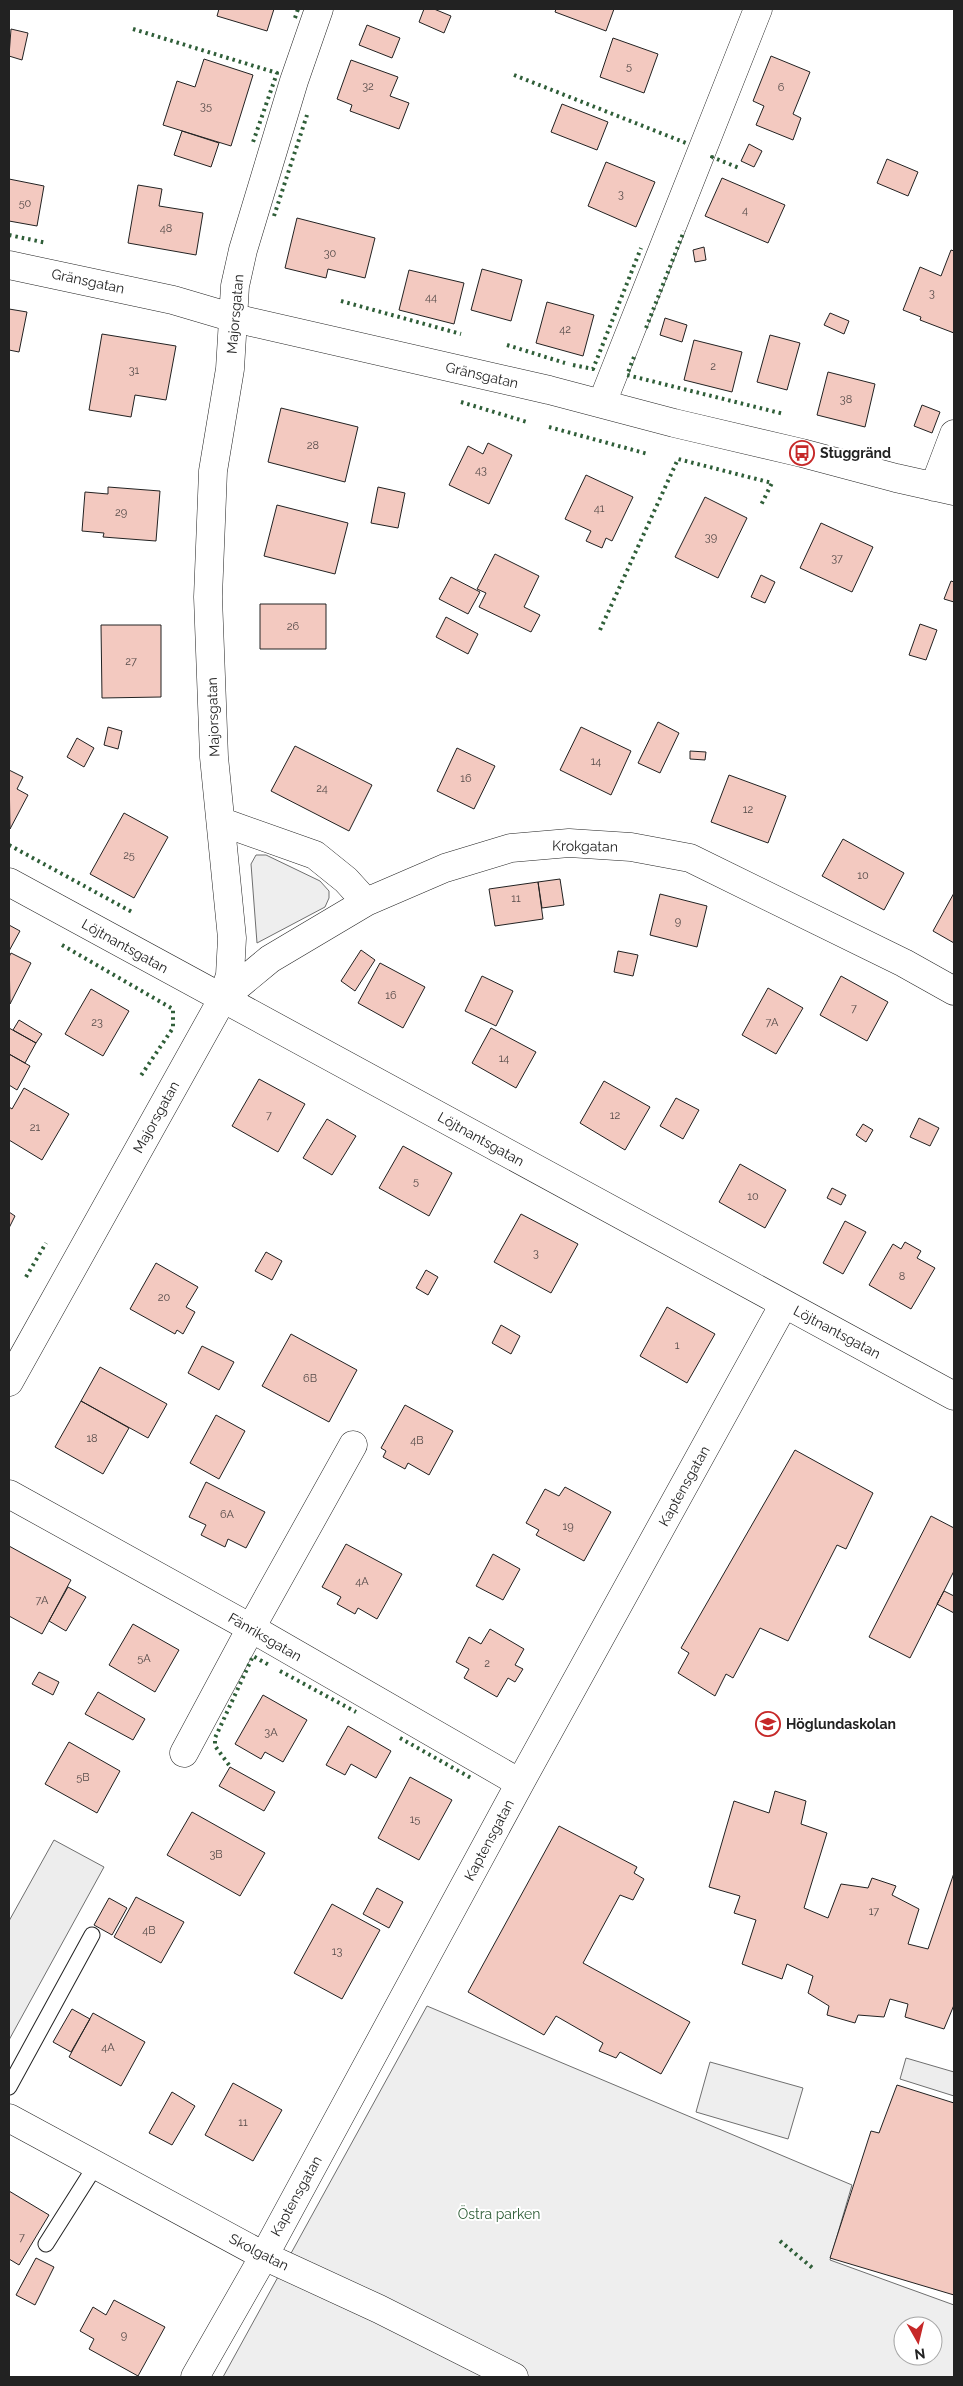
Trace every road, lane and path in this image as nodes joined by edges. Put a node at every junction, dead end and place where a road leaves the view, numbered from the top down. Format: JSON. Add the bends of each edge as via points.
{"nodes":[{"id":1,"x":319,"y":9,"type":"edge"},
{"id":2,"x":758,"y":9,"type":"edge"},
{"id":3,"x":9,"y":265,"type":"edge"},
{"id":4,"x":234,"y":318,"type":"junction"},
{"id":5,"x":602,"y":403,"type":"junction"},
{"id":6,"x":954,"y":434,"type":"edge"},
{"id":7,"x":944,"y":489,"type":"edge"},
{"id":8,"x":222,"y":822,"type":"junction"},
{"id":9,"x":9,"y":882,"type":"edge"},
{"id":10,"x":366,"y":902,"type":"junction"},
{"id":11,"x":954,"y":991,"type":"edge"},
{"id":12,"x":223,"y":998,"type":"junction"},
{"id":13,"x":784,"y":1304,"type":"junction"},
{"id":14,"x":9,"y":1382,"type":"edge"},
{"id":15,"x":954,"y":1396,"type":"edge"},
{"id":16,"x":353,"y":1446,"type":"dead end"},
{"id":17,"x":9,"y":1494,"type":"edge"},
{"id":18,"x":251,"y":1628,"type":"junction"},
{"id":19,"x":184,"y":1753,"type":"dead end"},
{"id":20,"x":520,"y":1783,"type":"junction"},
{"id":21,"x":92,"y":1935,"type":"dead end"},
{"id":22,"x":9,"y":2087,"type":"edge"},
{"id":23,"x":9,"y":2118,"type":"edge"},
{"id":24,"x":96,"y":2165,"type":"junction"},
{"id":25,"x":46,"y":2244,"type":"dead end"},
{"id":26,"x":264,"y":2256,"type":"junction"},
{"id":27,"x":195,"y":2377,"type":"edge"},
{"id":28,"x":514,"y":2377,"type":"edge"}],
"edges":[{"from":1,"to":4,"type":"street","name":"Majorsgatan","via":[[243,250],[235,286]]},
{"from":2,"to":5,"type":"street"},
{"from":3,"to":4,"type":"street","name":"Gränsgatan","via":[[173,300]]},
{"from":4,"to":5,"type":"street","name":"Gränsgatan"},
{"from":4,"to":8,"type":"street","name":"Majorsgatan","via":[[230,369],[213,470],[208,597],[216,790]]},
{"from":5,"to":7,"type":"street","name":"Gränsgatan"},
{"from":6,"to":7,"type":"street"},
{"from":8,"to":10,"type":"street","via":[[315,855],[346,880]]},
{"from":8,"to":12,"type":"street","name":"Majorsgatan","via":[[232,938],[230,975]]},
{"from":9,"to":12,"type":"street","name":"Löjtnantsgatan"},
{"from":10,"to":11,"type":"street","name":"Krokgatan","via":[[445,868],[511,848],[569,843],[631,847],[690,858],[904,963]]},
{"from":10,"to":12,"type":"street","name":"Krokgatan","via":[[270,959]]},
{"from":12,"to":13,"type":"street","name":"Löjtnantsgatan"},
{"from":12,"to":14,"type":"street","name":"Majorsgatan"},
{"from":13,"to":15,"type":"street","name":"Löjtnantsgatan"},
{"from":13,"to":20,"type":"street","name":"Kaptensgatan"},
{"from":16,"to":18,"type":"street"},
{"from":17,"to":18,"type":"street","name":"Fänriksgatan"},
{"from":18,"to":19,"type":"street"},
{"from":18,"to":20,"type":"street","name":"Fänriksgatan"},
{"from":20,"to":26,"type":"street","name":"Kaptensgatan"},
{"from":21,"to":22,"type":"lane"},
{"from":23,"to":24,"type":"street","name":"Skolgatan"},
{"from":24,"to":25,"type":"lane"},
{"from":24,"to":26,"type":"street","name":"Skolgatan"},
{"from":26,"to":27,"type":"street","name":"Kaptensgatan"},
{"from":26,"to":28,"type":"street","name":"Skolgatan"}]}
